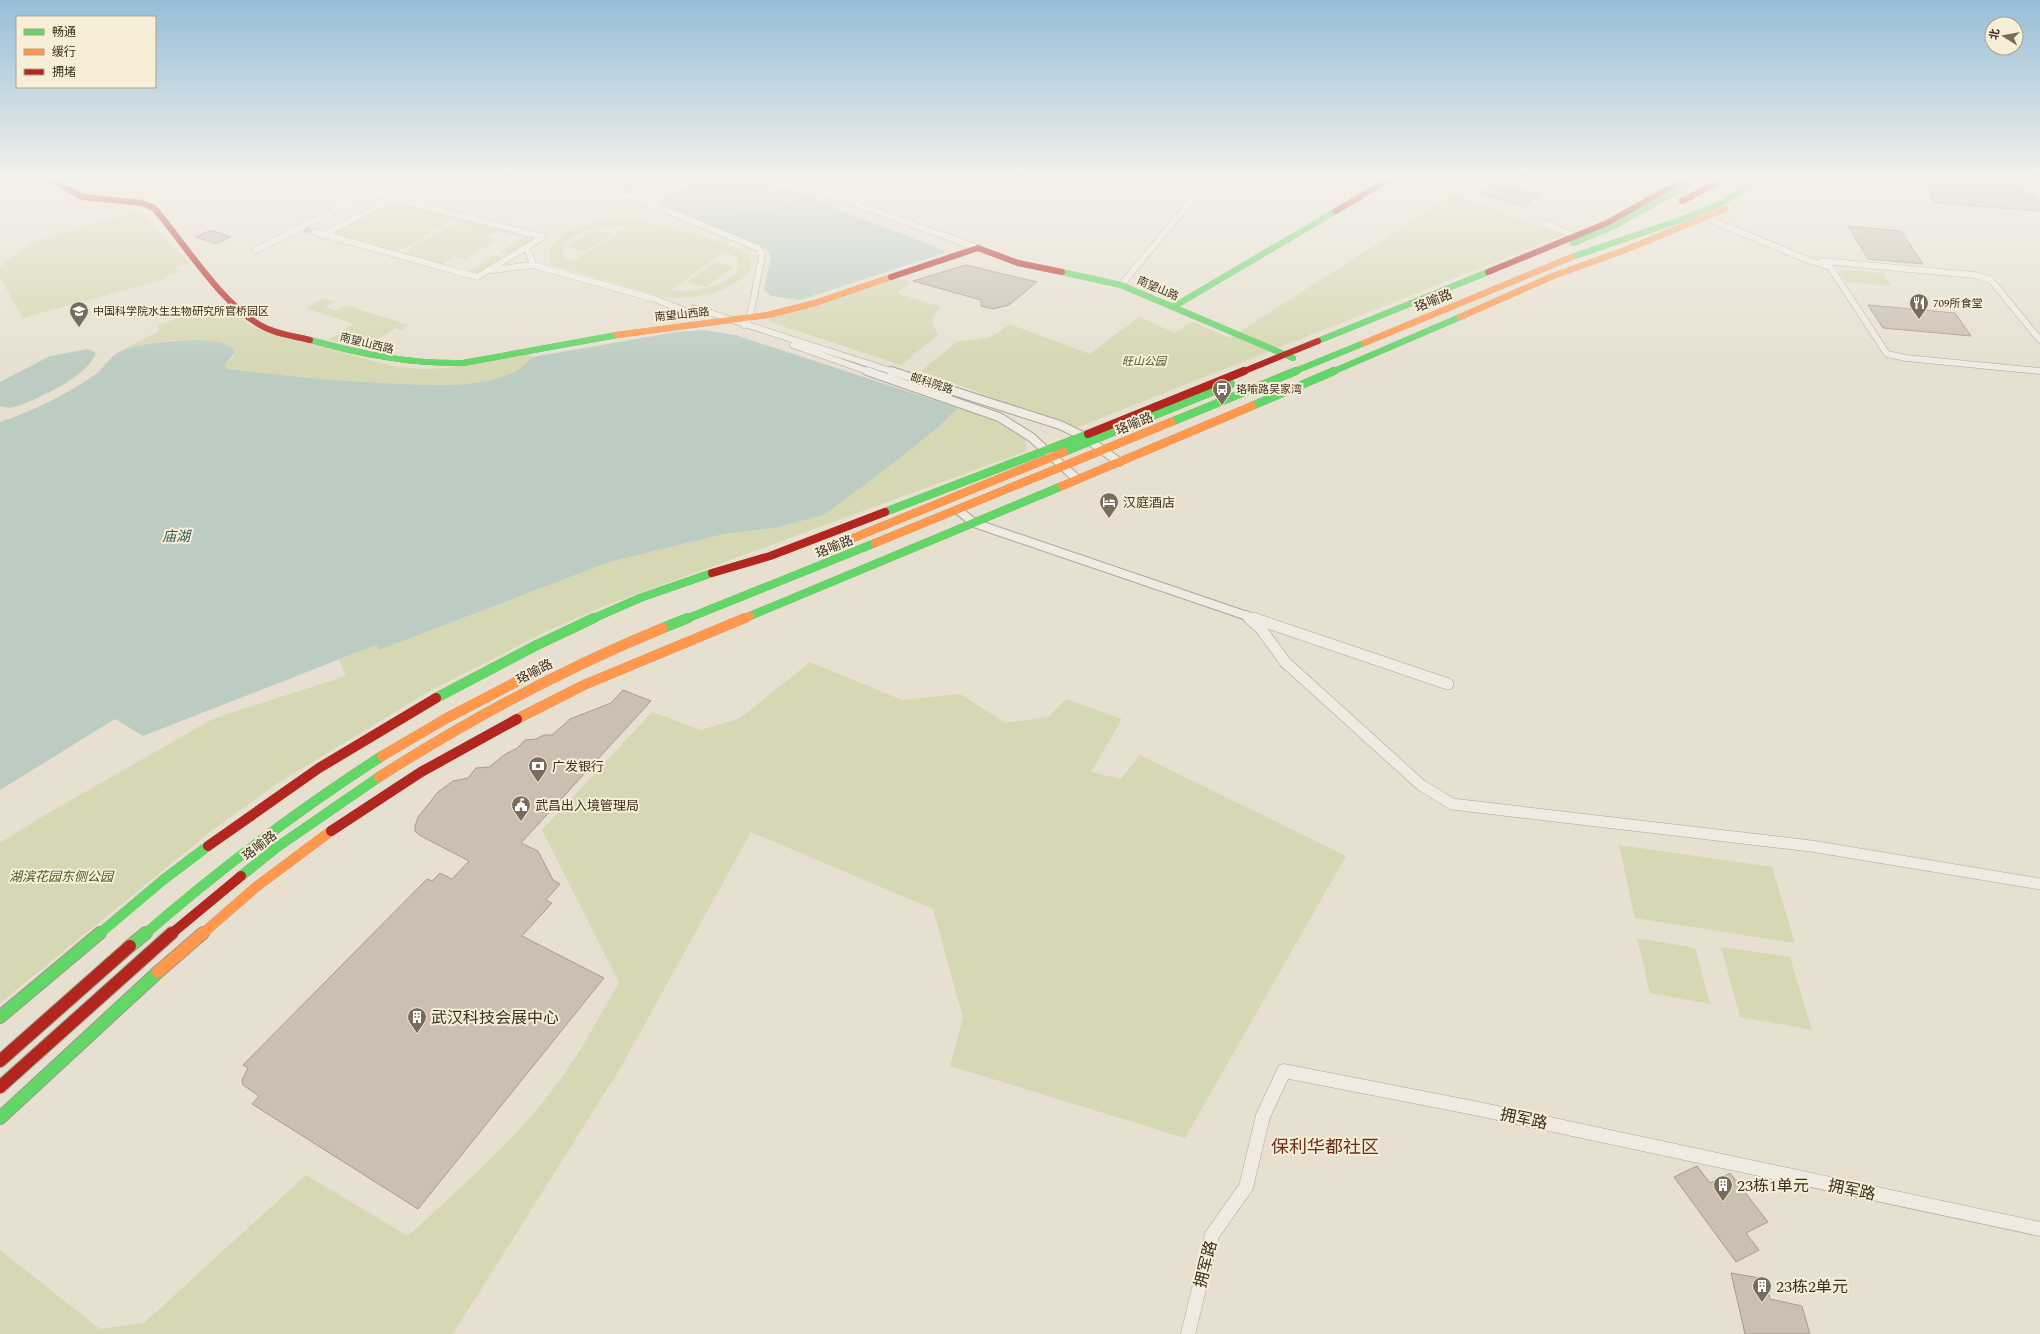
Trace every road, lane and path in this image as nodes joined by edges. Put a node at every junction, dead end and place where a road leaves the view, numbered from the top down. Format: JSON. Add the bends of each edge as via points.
{"nodes":[{"id":1,"x":180,"y":239,"type":"edge"},
{"id":2,"x":280,"y":239,"type":"edge"},
{"id":3,"x":342,"y":239,"type":"edge"},
{"id":4,"x":539,"y":239,"type":"edge"},
{"id":5,"x":734,"y":239,"type":"edge"},
{"id":6,"x":955,"y":239,"type":"edge"},
{"id":7,"x":1159,"y":239,"type":"edge"},
{"id":8,"x":1288,"y":239,"type":"edge"},
{"id":9,"x":1573,"y":239,"type":"edge"},
{"id":10,"x":1574,"y":239,"type":"edge"},
{"id":11,"x":1618,"y":239,"type":"edge"},
{"id":12,"x":1649,"y":239,"type":"edge"},
{"id":13,"x":1758,"y":239,"type":"edge"},
{"id":14,"x":527,"y":247,"type":"junction"},
{"id":15,"x":978,"y":248,"type":"junction"},
{"id":16,"x":256,"y":250,"type":"dead end"},
{"id":17,"x":1808,"y":260,"type":"junction"},
{"id":18,"x":533,"y":266,"type":"junction"},
{"id":19,"x":488,"y":271,"type":"junction"},
{"id":20,"x":1121,"y":285,"type":"junction"},
{"id":21,"x":1173,"y":307,"type":"junction"},
{"id":22,"x":692,"y":310,"type":"junction"},
{"id":23,"x":723,"y":322,"type":"junction"},
{"id":24,"x":744,"y":322,"type":"junction"},
{"id":25,"x":2040,"y":340,"type":"edge"},
{"id":26,"x":1284,"y":354,"type":"junction"},
{"id":27,"x":1293,"y":358,"type":"junction"},
{"id":28,"x":2040,"y":372,"type":"edge"},
{"id":29,"x":1086,"y":438,"type":"junction"},
{"id":30,"x":1045,"y":450,"type":"junction"},
{"id":31,"x":1103,"y":450,"type":"junction"},
{"id":32,"x":1052,"y":457,"type":"junction"},
{"id":33,"x":1119,"y":462,"type":"junction"},
{"id":34,"x":1063,"y":466,"type":"junction"},
{"id":35,"x":1078,"y":479,"type":"junction"},
{"id":36,"x":958,"y":510,"type":"junction"},
{"id":37,"x":974,"y":523,"type":"junction"},
{"id":38,"x":816,"y":554,"type":"dead end"},
{"id":39,"x":1246,"y":616,"type":"junction"},
{"id":40,"x":543,"y":668,"type":"dead end"},
{"id":41,"x":1448,"y":684,"type":"dead end"},
{"id":42,"x":2040,"y":884,"type":"edge"},
{"id":43,"x":0,"y":1017,"type":"edge"},
{"id":44,"x":0,"y":1061,"type":"edge"},
{"id":45,"x":0,"y":1087,"type":"edge"},
{"id":46,"x":0,"y":1118,"type":"edge"},
{"id":47,"x":2040,"y":1229,"type":"edge"},
{"id":48,"x":1188,"y":1334,"type":"edge"}],
"edges":[{"from":1,"to":23,"type":"main road","name":"南望山西路","via":[[220,288],[260,324],[392,362],[425,365],[463,363],[648,330]]},
{"from":2,"to":16,"type":"street"},
{"from":3,"to":19,"type":"street","via":[[477,277]]},
{"from":4,"to":14,"type":"street"},
{"from":5,"to":24,"type":"street","via":[[761,251],[762,255],[753,299]]},
{"from":6,"to":15,"type":"street","name":"南望山路"},
{"from":7,"to":20,"type":"street"},
{"from":8,"to":21,"type":"main road"},
{"from":9,"to":26,"type":"main road"},
{"from":10,"to":27,"type":"main road","name":"珞喻路"},
{"from":11,"to":31,"type":"main road","name":"珞喻路"},
{"from":12,"to":33,"type":"main road","via":[[1553,276],[1386,350]]},
{"from":13,"to":17,"type":"street"},
{"from":14,"to":18,"type":"street"},
{"from":14,"to":19,"type":"street"},
{"from":15,"to":20,"type":"main road","name":"南望山路","via":[[1018,263]]},
{"from":15,"to":24,"type":"main road","name":"南望山西路"},
{"from":17,"to":25,"type":"street","via":[[1974,275],[1991,280]]},
{"from":17,"to":28,"type":"street","via":[[1830,267],[1834,271],[1887,354]]},
{"from":18,"to":19,"type":"street"},
{"from":18,"to":22,"type":"street"},
{"from":20,"to":21,"type":"main road","name":"南望山路"},
{"from":21,"to":26,"type":"main road","name":"南望山路"},
{"from":22,"to":23,"type":"street"},
{"from":22,"to":24,"type":"street"},
{"from":23,"to":24,"type":"main road","name":"南望山西路"},
{"from":24,"to":29,"type":"street","name":"邮科院路","via":[[999,404],[1060,425]]},
{"from":24,"to":30,"type":"street","via":[[992,414],[1022,430]]},
{"from":26,"to":27,"type":"main road","name":"南望山路"},
{"from":26,"to":29,"type":"main road"},
{"from":27,"to":29,"type":"main road","name":"珞喻路"},
{"from":29,"to":30,"type":"main road"},
{"from":29,"to":31,"type":"street","name":"邮科院路"},
{"from":29,"to":32,"type":"main road","name":"珞喻路"},
{"from":30,"to":32,"type":"street"},
{"from":30,"to":43,"type":"main road","via":[[770,556],[670,587],[590,619],[485,670],[320,766],[242,820],[163,880]]},
{"from":31,"to":33,"type":"street","name":"邮科院路"},
{"from":31,"to":34,"type":"main road","name":"珞喻路"},
{"from":32,"to":34,"type":"street"},
{"from":32,"to":38,"type":"main road","name":"珞喻路"},
{"from":33,"to":35,"type":"main road"},
{"from":34,"to":35,"type":"street"},
{"from":34,"to":36,"type":"main road","name":"珞喻路"},
{"from":35,"to":37,"type":"main road"},
{"from":36,"to":37,"type":"street"},
{"from":36,"to":45,"type":"main road","name":"珞喻路","via":[[619,645],[526,690],[428,746],[334,806],[241,876],[146,956]]},
{"from":37,"to":39,"type":"street"},
{"from":37,"to":46,"type":"main road","via":[[584,685],[503,725],[397,786],[304,850],[237,902],[103,1021]]},
{"from":39,"to":41,"type":"street"},
{"from":39,"to":42,"type":"street","via":[[1262,630],[1285,662],[1421,785],[1452,804],[1811,846]]},
{"from":40,"to":44,"type":"main road","name":"珞喻路","via":[[459,710],[408,740],[285,822],[206,881]]},
{"from":47,"to":48,"type":"street","name":"拥军路","via":[[1284,1070],[1263,1116],[1246,1187],[1212,1235]]}]}
